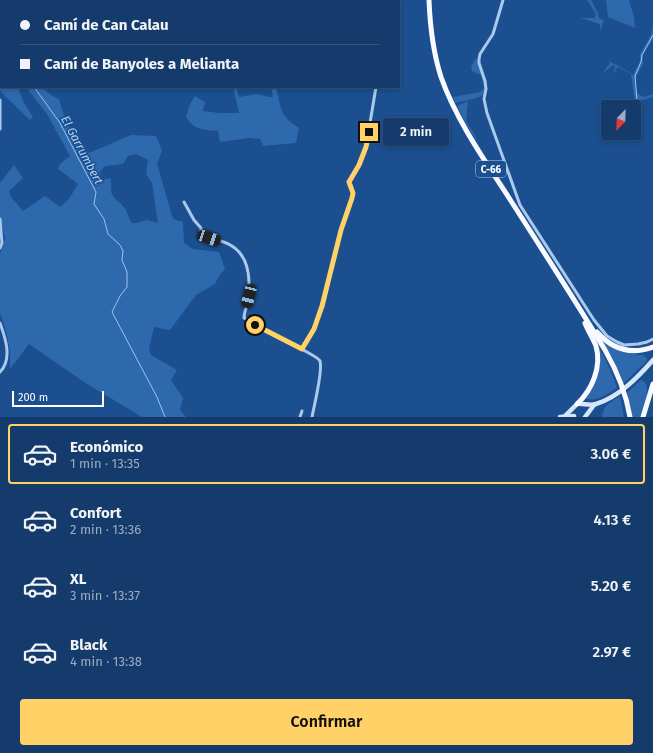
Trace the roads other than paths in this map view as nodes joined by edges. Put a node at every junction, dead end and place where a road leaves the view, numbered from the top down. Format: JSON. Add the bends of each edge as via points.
{"nodes":[{"id":1,"x":427,"y":0,"type":"edge"},
{"id":2,"x":503,"y":0,"type":"edge"},
{"id":3,"x":376,"y":88,"type":"edge"},
{"id":4,"x":0,"y":100,"type":"edge"},
{"id":5,"x":0,"y":129,"type":"edge"},
{"id":6,"x":184,"y":202,"type":"dead end"},
{"id":7,"x":0,"y":219,"type":"edge"},
{"id":8,"x":0,"y":248,"type":"edge"},
{"id":9,"x":0,"y":323,"type":"edge"},
{"id":10,"x":587,"y":324,"type":"junction"},
{"id":11,"x":653,"y":338,"type":"edge"},
{"id":12,"x":653,"y":347,"type":"edge"},
{"id":13,"x":302,"y":349,"type":"junction"},
{"id":14,"x":653,"y":360,"type":"edge"},
{"id":15,"x":0,"y":372,"type":"edge"},
{"id":16,"x":653,"y":384,"type":"edge"},
{"id":17,"x":577,"y":404,"type":"junction"},
{"id":18,"x":584,"y":405,"type":"junction"},
{"id":19,"x":594,"y":405,"type":"junction"},
{"id":20,"x":572,"y":409,"type":"junction"},
{"id":21,"x":302,"y":411,"type":"dead end"},
{"id":22,"x":586,"y":415,"type":"edge"},
{"id":23,"x":562,"y":416,"type":"edge"},
{"id":24,"x":300,"y":417,"type":"edge"},
{"id":25,"x":312,"y":417,"type":"edge"},
{"id":26,"x":575,"y":417,"type":"edge"},
{"id":27,"x":628,"y":417,"type":"edge"},
{"id":28,"x":643,"y":417,"type":"edge"}],
"edges":[{"from":1,"to":10,"type":"highway","number":"C-66","via":[[436,58],[453,104],[475,144]]},
{"from":2,"to":11,"type":"street","via":[[493,34],[480,54],[479,63],[486,85],[484,99],[487,113],[520,205],[600,328],[611,339],[624,345],[647,342]]},
{"from":3,"to":13,"type":"street","via":[[366,147],[349,182],[352,198],[341,230],[322,306],[314,329]]},
{"from":4,"to":5,"type":"street"},
{"from":6,"to":13,"type":"street","via":[[201,228],[201,236],[218,240],[240,251],[246,262],[249,296],[244,318]]},
{"from":7,"to":8,"type":"street"},
{"from":9,"to":15,"type":"street","via":[[7,345]]},
{"from":10,"to":12,"type":"highway","via":[[606,341],[619,348],[634,351]]},
{"from":10,"to":17,"type":"highway","via":[[596,347],[598,361],[593,380]]},
{"from":10,"to":27,"type":"highway","number":"C-66","via":[[610,358]]},
{"from":13,"to":25,"type":"street","via":[[320,361]]},
{"from":14,"to":19,"type":"main road","via":[[618,393]]},
{"from":16,"to":28,"type":"highway"},
{"from":17,"to":18,"type":"main road"},
{"from":17,"to":20,"type":"main road"},
{"from":18,"to":19,"type":"main road"},
{"from":18,"to":22,"type":"main road","via":[[587,408]]},
{"from":19,"to":22,"type":"main road"},
{"from":20,"to":23,"type":"main road"},
{"from":20,"to":26,"type":"main road"},
{"from":21,"to":24,"type":"street"},
{"from":23,"to":26,"type":"main road"}]}
